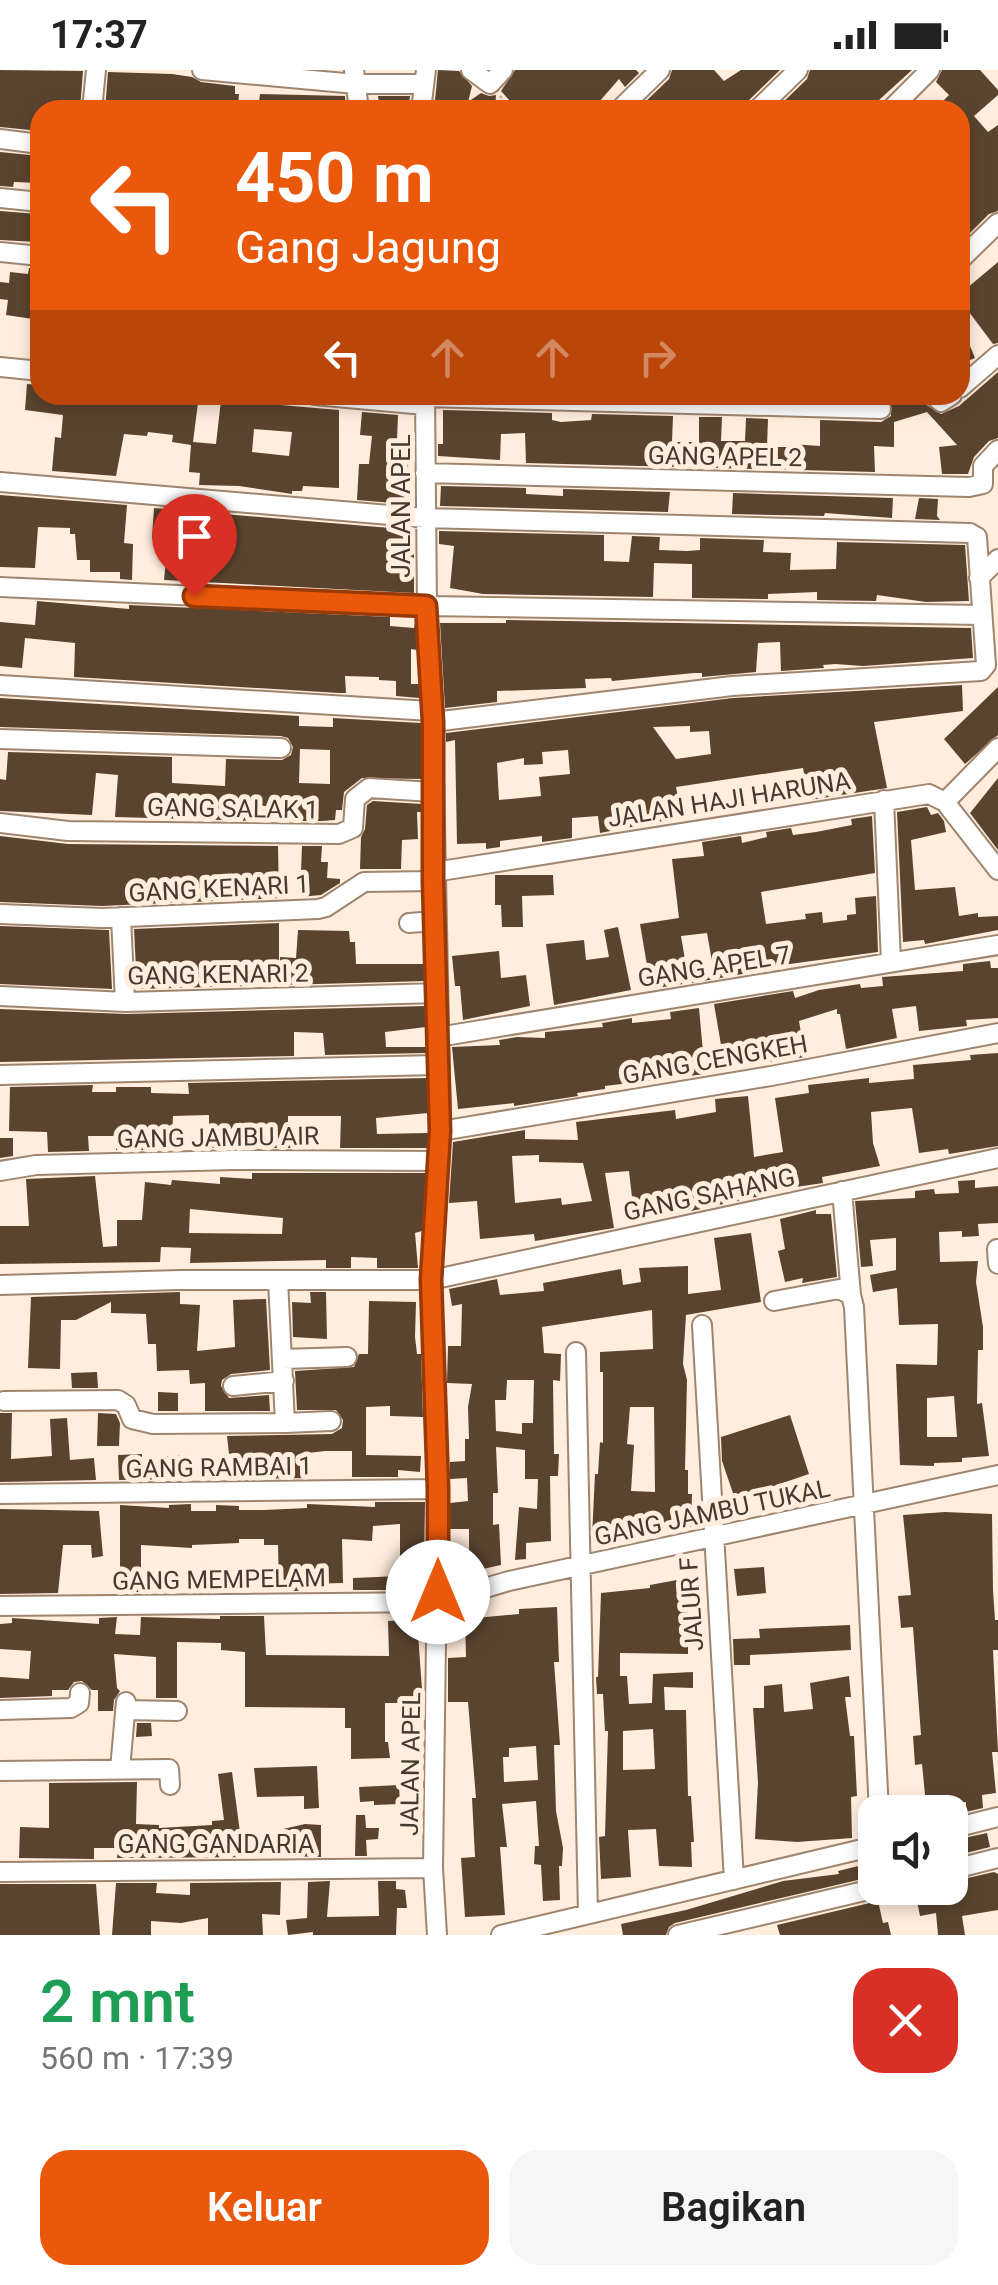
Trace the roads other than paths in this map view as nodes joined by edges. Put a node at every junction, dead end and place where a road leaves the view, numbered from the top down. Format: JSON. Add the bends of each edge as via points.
{"nodes":[{"id":1,"x":96,"y":70,"type":"edge"},
{"id":2,"x":202,"y":70,"type":"edge"},
{"id":3,"x":471,"y":70,"type":"edge"},
{"id":4,"x":660,"y":70,"type":"edge"},
{"id":5,"x":798,"y":70,"type":"edge"},
{"id":6,"x":930,"y":70,"type":"edge"},
{"id":7,"x":355,"y":77,"type":"edge"},
{"id":8,"x":425,"y":77,"type":"edge"},
{"id":9,"x":496,"y":77,"type":"edge"},
{"id":10,"x":93,"y":100,"type":"edge"},
{"id":11,"x":629,"y":100,"type":"edge"},
{"id":12,"x":768,"y":100,"type":"edge"},
{"id":13,"x":900,"y":100,"type":"edge"},
{"id":14,"x":0,"y":139,"type":"edge"},
{"id":15,"x":30,"y":143,"type":"edge"},
{"id":16,"x":0,"y":198,"type":"edge"},
{"id":17,"x":30,"y":201,"type":"edge"},
{"id":18,"x":998,"y":223,"type":"edge"},
{"id":19,"x":970,"y":250,"type":"edge"},
{"id":20,"x":0,"y":252,"type":"edge"},
{"id":21,"x":30,"y":255,"type":"edge"},
{"id":22,"x":997,"y":357,"type":"edge"},
{"id":23,"x":0,"y":368,"type":"edge"},
{"id":24,"x":30,"y":370,"type":"edge"},
{"id":25,"x":970,"y":380,"type":"edge"},
{"id":26,"x":425,"y":405,"type":"edge"},
{"id":27,"x":698,"y":405,"type":"edge"},
{"id":28,"x":880,"y":409,"type":"dead end"},
{"id":29,"x":998,"y":450,"type":"edge"},
{"id":30,"x":425,"y":473,"type":"junction"},
{"id":31,"x":0,"y":482,"type":"edge"},
{"id":32,"x":425,"y":518,"type":"junction"},
{"id":33,"x":998,"y":559,"type":"edge"},
{"id":34,"x":979,"y":578,"type":"junction"},
{"id":35,"x":0,"y":587,"type":"edge"},
{"id":36,"x":426,"y":606,"type":"junction"},
{"id":37,"x":982,"y":615,"type":"junction"},
{"id":38,"x":0,"y":685,"type":"edge"},
{"id":39,"x":432,"y":716,"type":"junction"},
{"id":40,"x":0,"y":739,"type":"edge"},
{"id":41,"x":281,"y":748,"type":"dead end"},
{"id":42,"x":998,"y":748,"type":"edge"},
{"id":43,"x":432,"y":792,"type":"junction"},
{"id":44,"x":884,"y":800,"type":"junction"},
{"id":45,"x":945,"y":802,"type":"junction"},
{"id":46,"x":0,"y":823,"type":"edge"},
{"id":47,"x":998,"y":870,"type":"edge"},
{"id":48,"x":434,"y":876,"type":"junction"},
{"id":49,"x":0,"y":914,"type":"edge"},
{"id":50,"x":121,"y":918,"type":"junction"},
{"id":51,"x":436,"y":921,"type":"junction"},
{"id":52,"x":409,"y":923,"type":"dead end"},
{"id":53,"x":998,"y":945,"type":"edge"},
{"id":54,"x":891,"y":962,"type":"junction"},
{"id":55,"x":438,"y":993,"type":"junction"},
{"id":56,"x":0,"y":996,"type":"edge"},
{"id":57,"x":124,"y":1002,"type":"junction"},
{"id":58,"x":998,"y":1033,"type":"edge"},
{"id":59,"x":438,"y":1037,"type":"junction"},
{"id":60,"x":437,"y":1065,"type":"junction"},
{"id":61,"x":0,"y":1075,"type":"edge"},
{"id":62,"x":440,"y":1131,"type":"junction"},
{"id":63,"x":998,"y":1158,"type":"edge"},
{"id":64,"x":438,"y":1161,"type":"junction"},
{"id":65,"x":0,"y":1171,"type":"edge"},
{"id":66,"x":842,"y":1191,"type":"junction"},
{"id":67,"x":998,"y":1249,"type":"edge"},
{"id":68,"x":998,"y":1264,"type":"edge"},
{"id":69,"x":278,"y":1280,"type":"junction"},
{"id":70,"x":431,"y":1280,"type":"junction"},
{"id":71,"x":0,"y":1285,"type":"edge"},
{"id":72,"x":851,"y":1295,"type":"junction"},
{"id":73,"x":774,"y":1301,"type":"dead end"},
{"id":74,"x":702,"y":1325,"type":"dead end"},
{"id":75,"x":576,"y":1352,"type":"dead end"},
{"id":76,"x":347,"y":1357,"type":"dead end"},
{"id":77,"x":283,"y":1358,"type":"junction"},
{"id":78,"x":284,"y":1381,"type":"junction"},
{"id":79,"x":233,"y":1386,"type":"dead end"},
{"id":80,"x":4,"y":1401,"type":"dead end"},
{"id":81,"x":331,"y":1421,"type":"dead end"},
{"id":82,"x":285,"y":1423,"type":"junction"},
{"id":83,"x":998,"y":1474,"type":"edge"},
{"id":84,"x":438,"y":1489,"type":"junction"},
{"id":85,"x":0,"y":1494,"type":"edge"},
{"id":86,"x":861,"y":1505,"type":"junction"},
{"id":87,"x":712,"y":1538,"type":"junction"},
{"id":88,"x":578,"y":1567,"type":"junction"},
{"id":89,"x":438,"y":1602,"type":"junction"},
{"id":90,"x":0,"y":1606,"type":"edge"},
{"id":91,"x":80,"y":1693,"type":"dead end"},
{"id":92,"x":0,"y":1710,"type":"edge"},
{"id":93,"x":177,"y":1711,"type":"dead end"},
{"id":94,"x":120,"y":1770,"type":"junction"},
{"id":95,"x":0,"y":1771,"type":"edge"},
{"id":96,"x":170,"y":1784,"type":"dead end"},
{"id":97,"x":878,"y":1795,"type":"edge"},
{"id":98,"x":998,"y":1817,"type":"edge"},
{"id":99,"x":968,"y":1824,"type":"edge"},
{"id":100,"x":858,"y":1850,"type":"edge"},
{"id":101,"x":998,"y":1858,"type":"edge"},
{"id":102,"x":968,"y":1866,"type":"edge"},
{"id":103,"x":433,"y":1868,"type":"junction"},
{"id":104,"x":0,"y":1872,"type":"edge"},
{"id":105,"x":734,"y":1880,"type":"junction"},
{"id":106,"x":858,"y":1892,"type":"edge"},
{"id":107,"x":588,"y":1914,"type":"junction"},
{"id":108,"x":436,"y":1935,"type":"edge"},
{"id":109,"x":502,"y":1935,"type":"edge"},
{"id":110,"x":678,"y":1935,"type":"edge"}],
"edges":[{"from":1,"to":10,"type":"street"},
{"from":2,"to":7,"type":"street"},
{"from":3,"to":9,"type":"street"},
{"from":4,"to":11,"type":"street"},
{"from":5,"to":12,"type":"street"},
{"from":6,"to":13,"type":"street"},
{"from":7,"to":8,"type":"street"},
{"from":14,"to":15,"type":"street"},
{"from":16,"to":17,"type":"street"},
{"from":18,"to":19,"type":"street"},
{"from":20,"to":21,"type":"street"},
{"from":22,"to":25,"type":"street"},
{"from":23,"to":24,"type":"street"},
{"from":26,"to":30,"type":"street","name":"JALAN APEL"},
{"from":27,"to":28,"type":"street"},
{"from":29,"to":30,"type":"street","name":"GANG APEL 2","via":[[982,466],[982,484],[968,487]]},
{"from":30,"to":32,"type":"street","name":"JALAN APEL"},
{"from":31,"to":32,"type":"street"},
{"from":32,"to":34,"type":"street","via":[[970,533],[977,537]]},
{"from":32,"to":36,"type":"street","name":"JALAN APEL"},
{"from":33,"to":34,"type":"street"},
{"from":34,"to":37,"type":"street"},
{"from":35,"to":36,"type":"street"},
{"from":36,"to":37,"type":"street"},
{"from":36,"to":39,"type":"street","name":"JALAN APEL"},
{"from":37,"to":39,"type":"street","via":[[981,671],[732,686]]},
{"from":38,"to":39,"type":"street"},
{"from":39,"to":43,"type":"street","name":"JALAN APEL"},
{"from":40,"to":41,"type":"street"},
{"from":42,"to":45,"type":"street"},
{"from":43,"to":46,"type":"street","name":"GANG SALAK 1","via":[[369,788],[355,799],[354,828],[339,834],[68,831]]},
{"from":43,"to":48,"type":"street","name":"JALAN APEL"},
{"from":44,"to":45,"type":"street","name":"JALAN HAJI HARUNA","via":[[929,794]]},
{"from":44,"to":48,"type":"street","name":"JALAN HAJI HARUNA"},
{"from":44,"to":54,"type":"street"},
{"from":45,"to":47,"type":"street"},
{"from":48,"to":50,"type":"street","name":"GANG KENARI 1","via":[[364,882],[318,909]]},
{"from":48,"to":51,"type":"street","name":"JALAN APEL"},
{"from":49,"to":50,"type":"street","name":"GANG KENARI 1"},
{"from":50,"to":57,"type":"street"},
{"from":51,"to":52,"type":"street"},
{"from":51,"to":55,"type":"street","name":"JALAN APEL"},
{"from":53,"to":54,"type":"street","name":"GANG APEL 7"},
{"from":54,"to":59,"type":"street","name":"GANG APEL 7"},
{"from":55,"to":57,"type":"street","name":"GANG KENARI 2"},
{"from":55,"to":59,"type":"street","name":"JALAN APEL"},
{"from":56,"to":57,"type":"street","name":"GANG KENARI 2"},
{"from":58,"to":62,"type":"street","name":"GANG CENGKEH"},
{"from":59,"to":60,"type":"street","name":"JALAN APEL"},
{"from":60,"to":61,"type":"street"},
{"from":60,"to":62,"type":"street","name":"JALAN APEL"},
{"from":62,"to":64,"type":"street","name":"JALAN APEL"},
{"from":63,"to":66,"type":"street","name":"GANG SAHANG"},
{"from":64,"to":65,"type":"street","name":"GANG JAMBU AIR","via":[[234,1160]]},
{"from":64,"to":70,"type":"street","name":"JALAN APEL"},
{"from":66,"to":70,"type":"street","name":"GANG SAHANG"},
{"from":66,"to":72,"type":"street"},
{"from":67,"to":68,"type":"street"},
{"from":69,"to":70,"type":"street","name":"GANG SAHANG"},
{"from":69,"to":71,"type":"street","name":"GANG SAHANG"},
{"from":69,"to":77,"type":"street"},
{"from":70,"to":84,"type":"street","name":"JALAN APEL"},
{"from":72,"to":73,"type":"street","via":[[839,1289]]},
{"from":72,"to":86,"type":"street"},
{"from":74,"to":87,"type":"street","name":"JALUR F"},
{"from":75,"to":88,"type":"street"},
{"from":76,"to":77,"type":"street"},
{"from":77,"to":78,"type":"street"},
{"from":78,"to":79,"type":"street"},
{"from":78,"to":82,"type":"street"},
{"from":80,"to":82,"type":"street","via":[[118,1400],[132,1419],[153,1424]]},
{"from":81,"to":82,"type":"street"},
{"from":83,"to":86,"type":"street","name":"GANG JAMBU TUKAL"},
{"from":84,"to":85,"type":"street","name":"GANG RAMBAI 1"},
{"from":84,"to":89,"type":"street","name":"JALAN APEL"},
{"from":86,"to":87,"type":"street","name":"GANG JAMBU TUKAL"},
{"from":86,"to":97,"type":"street"},
{"from":87,"to":88,"type":"street","name":"GANG JAMBU TUKAL"},
{"from":87,"to":105,"type":"street","name":"JALUR F"},
{"from":88,"to":89,"type":"street","name":"GANG JAMBU TUKAL"},
{"from":88,"to":107,"type":"street"},
{"from":89,"to":90,"type":"street","name":"GANG MEMPELAM"},
{"from":89,"to":103,"type":"street","name":"JALAN APEL"},
{"from":91,"to":92,"type":"street","via":[[71,1708]]},
{"from":93,"to":94,"type":"street","via":[[125,1706]]},
{"from":94,"to":95,"type":"street"},
{"from":94,"to":96,"type":"street","via":[[169,1769]]},
{"from":98,"to":99,"type":"street"},
{"from":100,"to":105,"type":"street"},
{"from":101,"to":102,"type":"street"},
{"from":103,"to":104,"type":"street","name":"GANG GANDARIA"},
{"from":103,"to":108,"type":"street","name":"JALAN APEL"},
{"from":105,"to":107,"type":"street"},
{"from":106,"to":110,"type":"street"},
{"from":107,"to":109,"type":"street"}]}
